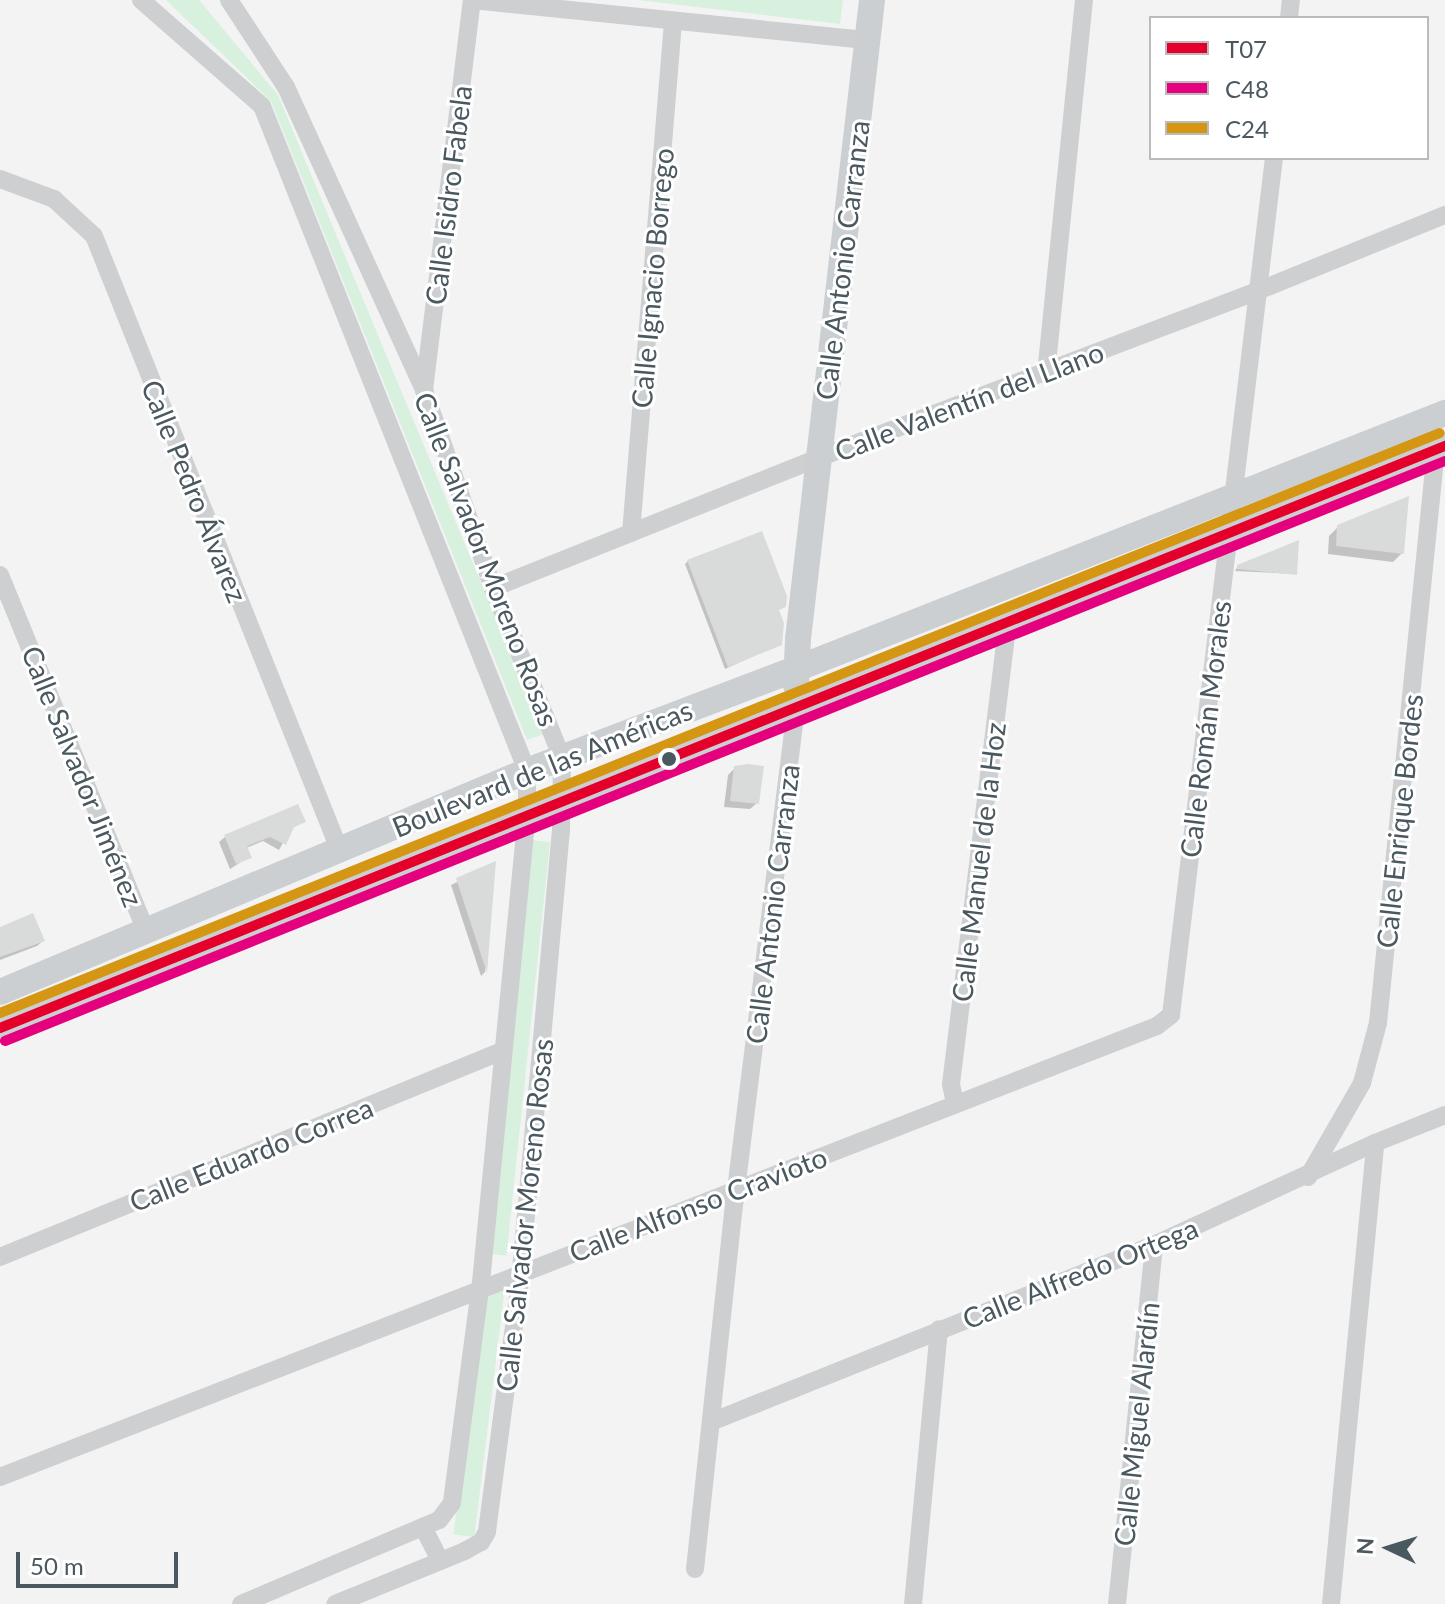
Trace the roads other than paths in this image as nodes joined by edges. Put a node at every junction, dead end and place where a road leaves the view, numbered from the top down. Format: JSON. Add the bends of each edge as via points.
{"nodes":[{"id":1,"x":141,"y":0,"type":"edge"},
{"id":2,"x":229,"y":0,"type":"edge"},
{"id":3,"x":472,"y":0,"type":"edge"},
{"id":4,"x":872,"y":0,"type":"edge"},
{"id":5,"x":1084,"y":0,"type":"edge"},
{"id":6,"x":673,"y":22,"type":"junction"},
{"id":7,"x":868,"y":40,"type":"junction"},
{"id":8,"x":1274,"y":160,"type":"edge"},
{"id":9,"x":0,"y":179,"type":"edge"},
{"id":10,"x":1445,"y":215,"type":"edge"},
{"id":11,"x":1260,"y":290,"type":"junction"},
{"id":12,"x":1046,"y":374,"type":"junction"},
{"id":13,"x":424,"y":390,"type":"junction"},
{"id":14,"x":1445,"y":413,"type":"edge"},
{"id":15,"x":1440,"y":448,"type":"edge"},
{"id":16,"x":818,"y":458,"type":"junction"},
{"id":17,"x":1232,"y":497,"type":"junction"},
{"id":18,"x":631,"y":533,"type":"junction"},
{"id":19,"x":1227,"y":535,"type":"junction"},
{"id":20,"x":0,"y":575,"type":"edge"},
{"id":21,"x":493,"y":588,"type":"junction"},
{"id":22,"x":1008,"y":621,"type":"junction"},
{"id":23,"x":796,"y":669,"type":"junction"},
{"id":24,"x":796,"y":708,"type":"junction"},
{"id":25,"x":562,"y":758,"type":"junction"},
{"id":26,"x":527,"y":771,"type":"junction"},
{"id":27,"x":563,"y":799,"type":"junction"},
{"id":28,"x":527,"y":813,"type":"junction"},
{"id":29,"x":339,"y":849,"type":"junction"},
{"id":30,"x":147,"y":934,"type":"junction"},
{"id":31,"x":0,"y":992,"type":"edge"},
{"id":32,"x":1171,"y":1015,"type":"joint"},
{"id":33,"x":0,"y":1028,"type":"edge"},
{"id":34,"x":502,"y":1051,"type":"junction"},
{"id":35,"x":955,"y":1103,"type":"junction"},
{"id":36,"x":1445,"y":1115,"type":"edge"},
{"id":37,"x":1375,"y":1143,"type":"junction"},
{"id":38,"x":1308,"y":1177,"type":"junction"},
{"id":39,"x":736,"y":1189,"type":"junction"},
{"id":40,"x":1154,"y":1245,"type":"junction"},
{"id":41,"x":0,"y":1257,"type":"edge"},
{"id":42,"x":521,"y":1273,"type":"junction"},
{"id":43,"x":480,"y":1289,"type":"junction"},
{"id":44,"x":939,"y":1329,"type":"junction"},
{"id":45,"x":711,"y":1422,"type":"junction"},
{"id":46,"x":0,"y":1477,"type":"edge"},
{"id":47,"x":423,"y":1527,"type":"junction"},
{"id":48,"x":440,"y":1561,"type":"junction"},
{"id":49,"x":695,"y":1569,"type":"dead end"},
{"id":50,"x":241,"y":1604,"type":"edge"},
{"id":51,"x":335,"y":1604,"type":"edge"},
{"id":52,"x":913,"y":1604,"type":"edge"},
{"id":53,"x":1117,"y":1604,"type":"edge"},
{"id":54,"x":1331,"y":1604,"type":"edge"}],
"edges":[{"from":1,"to":26,"type":"street","name":"Calle Salvador Moreno Rosas","via":[[262,106]]},
{"from":2,"to":13,"type":"street","name":"Calle Salvador Moreno Rosas","via":[[286,87]]},
{"from":3,"to":6,"type":"street"},
{"from":3,"to":13,"type":"street","name":"Calle Isidro Fabela"},
{"from":4,"to":7,"type":"main road","name":"Calle Antonio Carranza"},
{"from":5,"to":12,"type":"street"},
{"from":6,"to":7,"type":"street"},
{"from":6,"to":18,"type":"street","name":"Calle Ignacio Borrego"},
{"from":7,"to":16,"type":"main road","name":"Calle Antonio Carranza"},
{"from":8,"to":11,"type":"street","name":"Calle Román Morales"},
{"from":9,"to":29,"type":"street","name":"Calle Pedro Álvarez","via":[[54,199],[94,236]]},
{"from":10,"to":11,"type":"street","name":"Calle Valentín del Llano"},
{"from":11,"to":12,"type":"street","name":"Calle Valentín del Llano"},
{"from":11,"to":17,"type":"street","name":"Calle Román Morales"},
{"from":12,"to":16,"type":"street","name":"Calle Valentín del Llano"},
{"from":13,"to":21,"type":"street","name":"Calle Salvador Moreno Rosas"},
{"from":14,"to":17,"type":"main road","name":"Boulevard de las Américas"},
{"from":15,"to":19,"type":"main road","name":"Boulevard de las Américas"},
{"from":15,"to":38,"type":"street","name":"Calle Enrique Bordes","via":[[1378,1023],[1362,1083]]},
{"from":16,"to":18,"type":"street","name":"Calle Valentín del Llano"},
{"from":16,"to":23,"type":"main road","name":"Calle Antonio Carranza"},
{"from":17,"to":19,"type":"street","name":"Calle Román Morales"},
{"from":17,"to":23,"type":"main road","name":"Boulevard de las Américas"},
{"from":18,"to":21,"type":"street","name":"Calle Valentín del Llano"},
{"from":19,"to":22,"type":"main road","name":"Boulevard de las Américas"},
{"from":19,"to":32,"type":"street","name":"Calle Román Morales"},
{"from":20,"to":30,"type":"street","name":"Calle Salvador Jiménez"},
{"from":21,"to":25,"type":"street","name":"Calle Salvador Moreno Rosas"},
{"from":22,"to":24,"type":"main road","name":"Boulevard de las Américas"},
{"from":22,"to":35,"type":"street","name":"Calle Manuel de la Hoz","via":[[951,1084]]},
{"from":23,"to":24,"type":"main road","name":"Calle Antonio Carranza"},
{"from":23,"to":25,"type":"main road","name":"Boulevard de las Américas"},
{"from":24,"to":27,"type":"main road","name":"Boulevard de las Américas"},
{"from":24,"to":39,"type":"street","name":"Calle Antonio Carranza"},
{"from":25,"to":26,"type":"main road","name":"Boulevard de las Américas"},
{"from":25,"to":27,"type":"street","name":"Calle Salvador Moreno Rosas"},
{"from":26,"to":28,"type":"street","name":"Calle Salvador Moreno Rosas"},
{"from":26,"to":29,"type":"main road","name":"Boulevard de las Américas"},
{"from":27,"to":28,"type":"main road","name":"Boulevard de las Américas"},
{"from":27,"to":42,"type":"street","name":"Calle Salvador Moreno Rosas"},
{"from":28,"to":33,"type":"main road","name":"Boulevard de las Américas"},
{"from":28,"to":34,"type":"street","name":"Calle Salvador Moreno Rosas"},
{"from":29,"to":30,"type":"main road","name":"Boulevard de las Américas"},
{"from":30,"to":31,"type":"main road","name":"Boulevard de las Américas"},
{"from":32,"to":35,"type":"street","name":"Calle Alfonso Cravioto","via":[[1157,1026]]},
{"from":34,"to":41,"type":"street","name":"Calle Eduardo Correa"},
{"from":34,"to":43,"type":"street","name":"Calle Salvador Moreno Rosas"},
{"from":35,"to":39,"type":"street","name":"Calle Alfonso Cravioto"},
{"from":36,"to":37,"type":"street","name":"Calle Alfredo Ortega"},
{"from":37,"to":38,"type":"street","name":"Calle Alfredo Ortega"},
{"from":37,"to":54,"type":"street"},
{"from":38,"to":40,"type":"street","name":"Calle Alfredo Ortega"},
{"from":39,"to":42,"type":"street","name":"Calle Alfonso Cravioto"},
{"from":39,"to":45,"type":"street","name":"Calle Antonio Carranza"},
{"from":40,"to":44,"type":"street","name":"Calle Alfredo Ortega"},
{"from":40,"to":53,"type":"street","name":"Calle Miguel Alardín"},
{"from":42,"to":43,"type":"street","name":"Calle Alfonso Cravioto"},
{"from":42,"to":48,"type":"street","name":"Calle Salvador Moreno Rosas","via":[[487,1532],[481,1542]]},
{"from":43,"to":46,"type":"street","name":"Calle Alfonso Cravioto"},
{"from":43,"to":47,"type":"street","name":"Calle Salvador Moreno Rosas","via":[[452,1503],[439,1520]]},
{"from":44,"to":45,"type":"street","name":"Calle Alfredo Ortega"},
{"from":44,"to":52,"type":"street"},
{"from":45,"to":49,"type":"street","name":"Calle Antonio Carranza"},
{"from":47,"to":48,"type":"street"},
{"from":47,"to":50,"type":"street","name":"Calle Salvador Moreno Rosas"},
{"from":48,"to":51,"type":"street","name":"Calle Salvador Moreno Rosas"}]}
